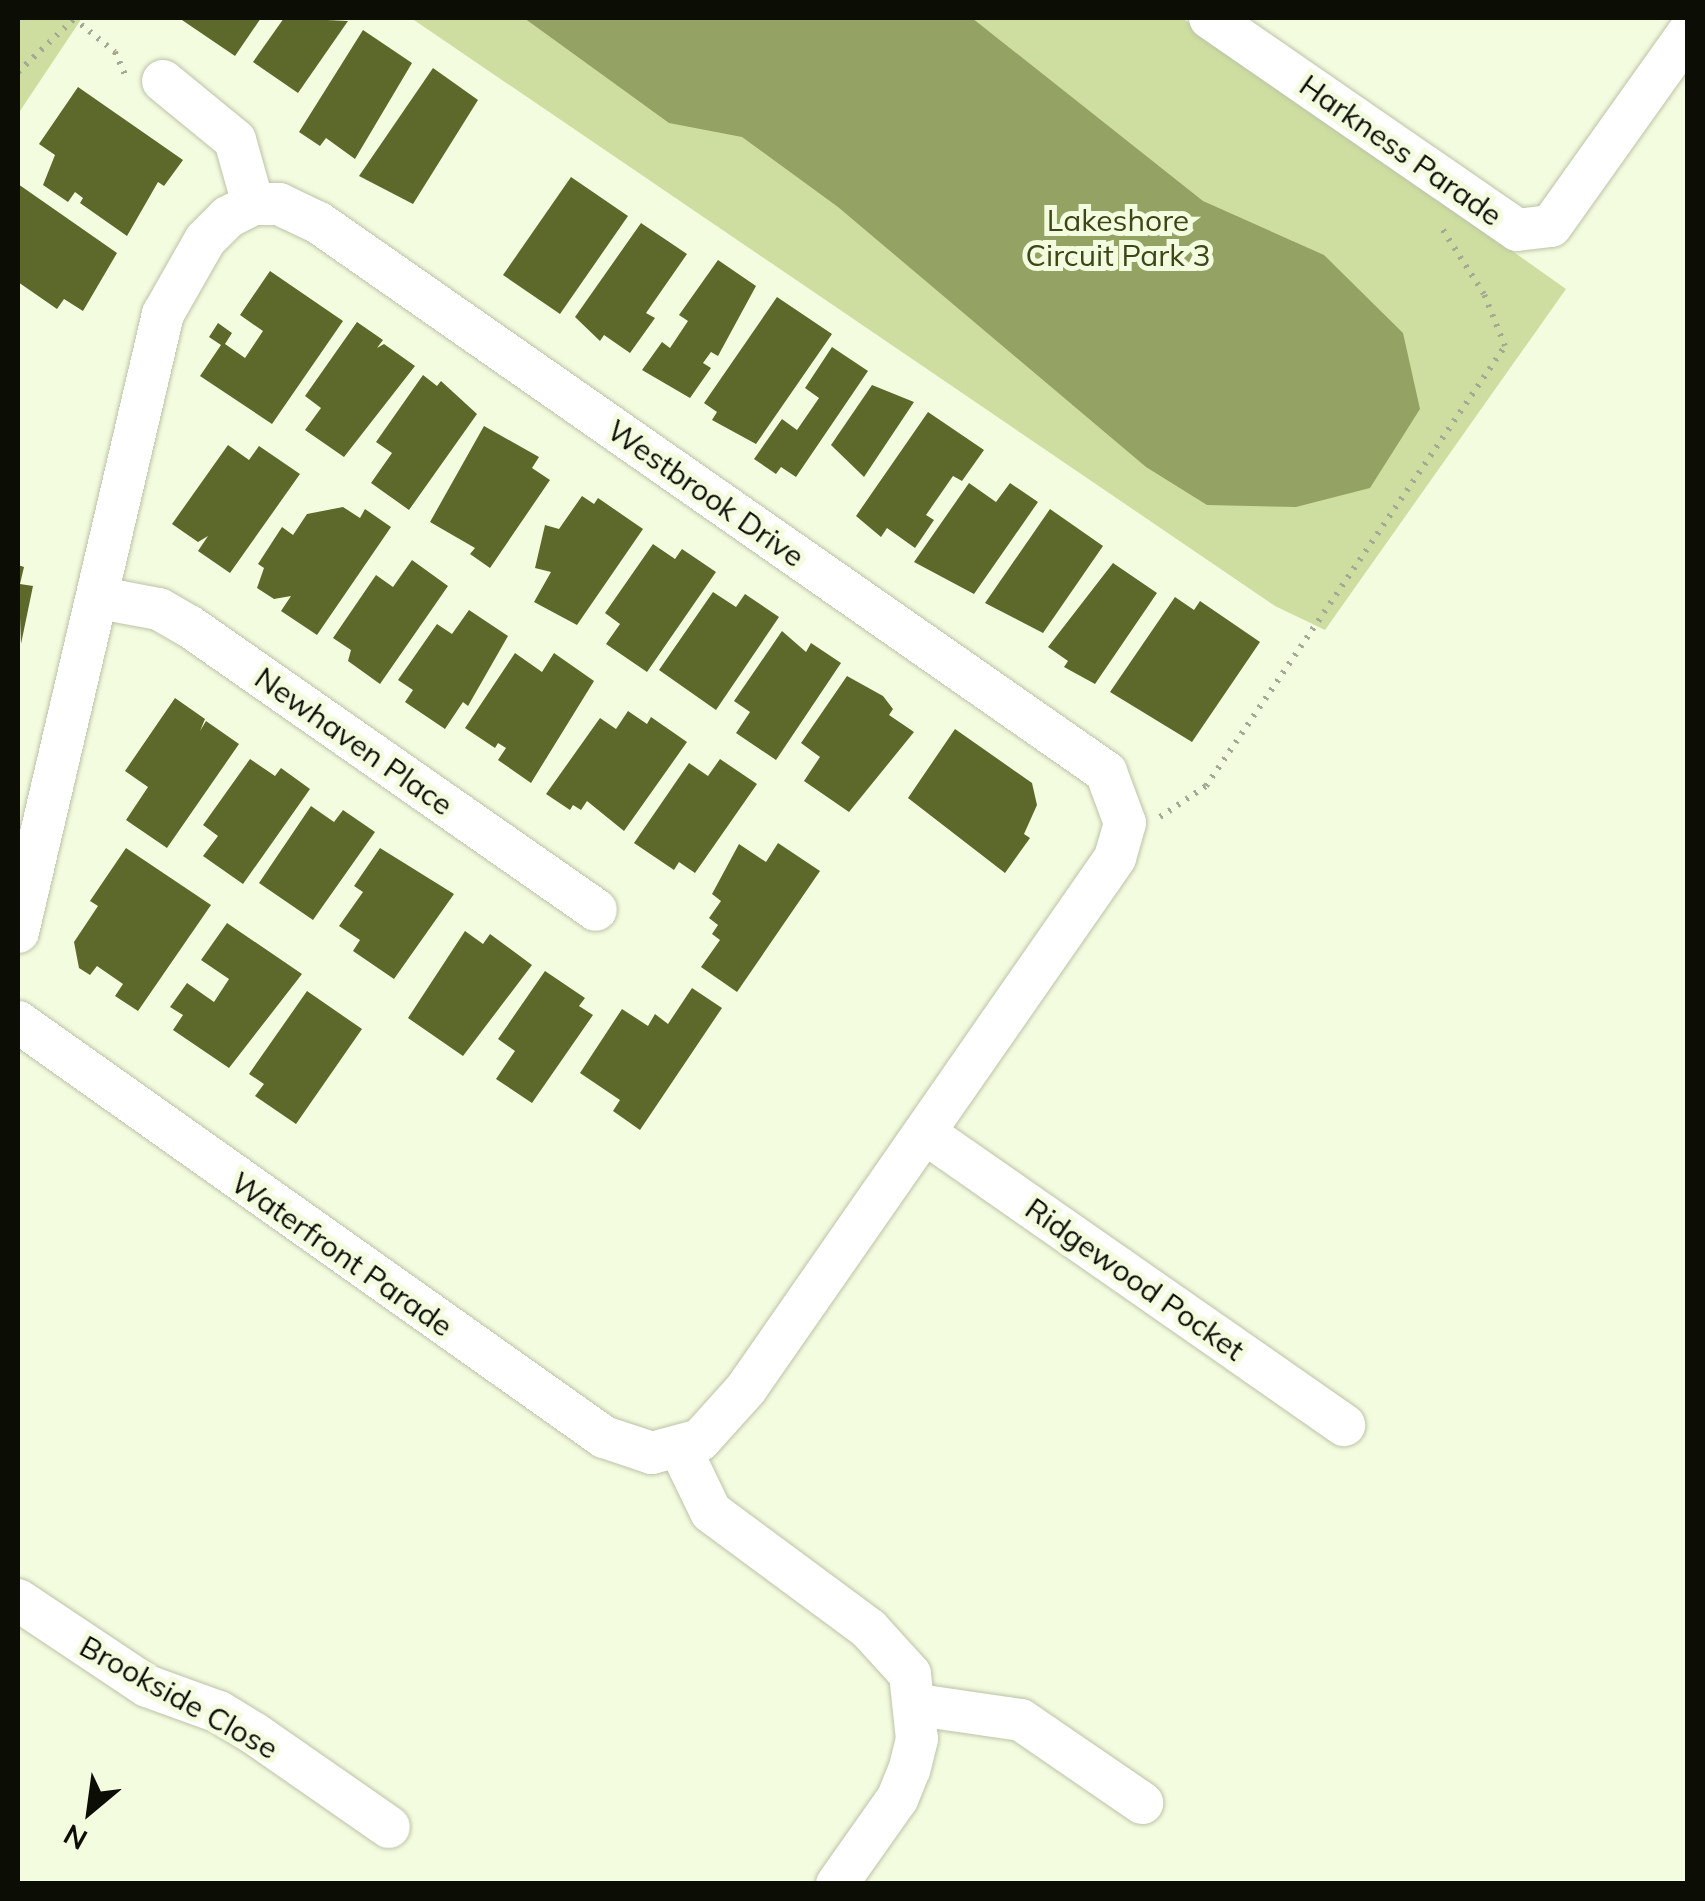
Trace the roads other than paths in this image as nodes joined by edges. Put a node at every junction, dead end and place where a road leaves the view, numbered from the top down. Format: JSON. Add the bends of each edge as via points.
{"nodes":[{"id":1,"x":1210,"y":18,"type":"edge"},
{"id":2,"x":1688,"y":33,"type":"edge"},
{"id":3,"x":163,"y":81,"type":"road end"},
{"id":4,"x":253,"y":204,"type":"junction"},
{"id":5,"x":100,"y":598,"type":"junction"},
{"id":6,"x":596,"y":910,"type":"dead end"},
{"id":7,"x":18,"y":932,"type":"edge"},
{"id":8,"x":18,"y":1022,"type":"edge"},
{"id":9,"x":925,"y":1133,"type":"junction"},
{"id":10,"x":1344,"y":1425,"type":"dead end"},
{"id":11,"x":680,"y":1448,"type":"junction"},
{"id":12,"x":18,"y":1600,"type":"edge"},
{"id":13,"x":918,"y":1705,"type":"junction"},
{"id":14,"x":1142,"y":1803,"type":"dead end"},
{"id":15,"x":390,"y":1827,"type":"dead end"},
{"id":16,"x":837,"y":1884,"type":"edge"}],
"edges":[{"from":1,"to":2,"type":"street","name":"Harkness Parade","via":[[1517,230],[1551,226]]},
{"from":3,"to":4,"type":"street","via":[[236,140]]},
{"from":4,"to":5,"type":"street","via":[[228,216],[204,240],[163,314]]},
{"from":4,"to":9,"type":"street","name":"Westbrook Drive","via":[[278,204],[319,223],[1106,772],[1125,823],[1115,858]]},
{"from":5,"to":6,"type":"street","name":"Newhaven Place","via":[[159,609],[190,626]]},
{"from":5,"to":7,"type":"street"},
{"from":8,"to":11,"type":"street","name":"Waterfront Parade","via":[[604,1437],[652,1453]]},
{"from":9,"to":10,"type":"street","name":"Ridgewood Pocket"},
{"from":9,"to":11,"type":"street","via":[[738,1400],[700,1440]]},
{"from":11,"to":13,"type":"street","via":[[711,1512],[893,1649],[910,1674]]},
{"from":12,"to":15,"type":"street","name":"Brookside Close","via":[[147,1686],[243,1726]]},
{"from":13,"to":14,"type":"street","via":[[1020,1720]]},
{"from":13,"to":16,"type":"street","via":[[918,1739],[897,1798]]}]}
